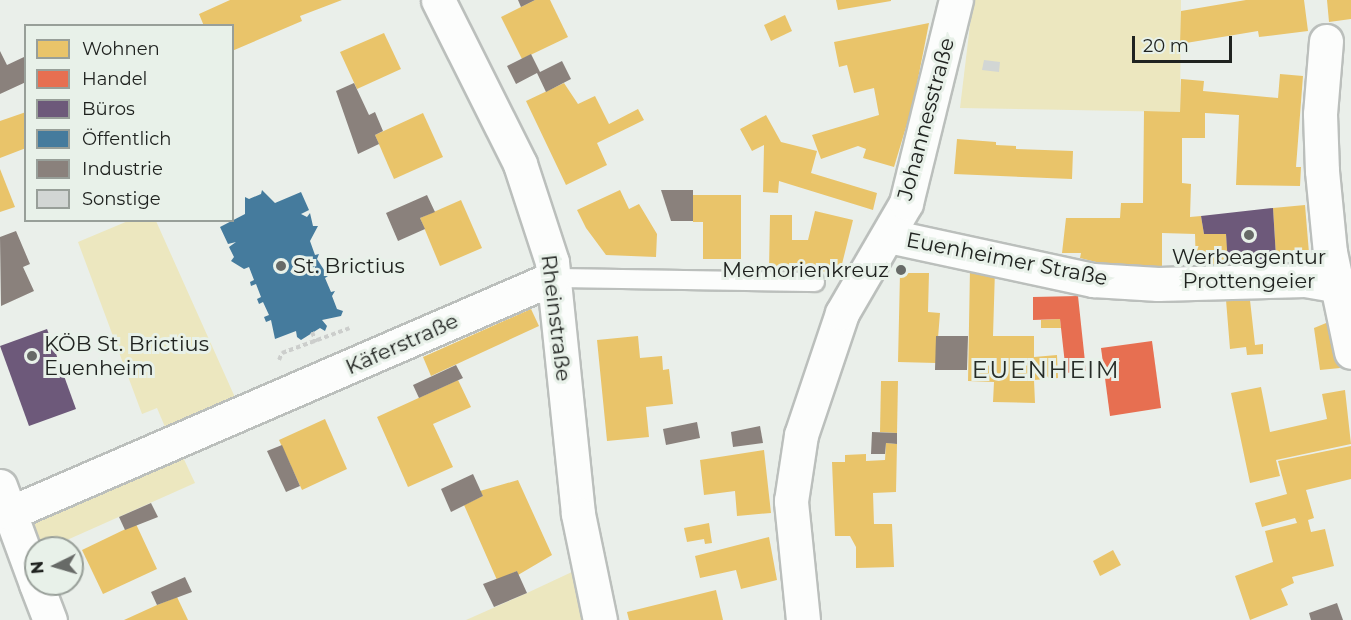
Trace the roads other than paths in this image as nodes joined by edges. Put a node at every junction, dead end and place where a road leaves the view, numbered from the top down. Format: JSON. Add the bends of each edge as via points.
{"nodes":[{"id":1,"x":438,"y":0,"type":"edge"},
{"id":2,"x":957,"y":0,"type":"edge"},
{"id":3,"x":1326,"y":41,"type":"dead end"},
{"id":4,"x":889,"y":236,"type":"junction"},
{"id":5,"x":553,"y":278,"type":"junction"},
{"id":6,"x":814,"y":282,"type":"dead end"},
{"id":7,"x":1343,"y":285,"type":"edge"},
{"id":8,"x":1351,"y":352,"type":"edge"},
{"id":9,"x":5,"y":499,"type":"edge"},
{"id":10,"x":24,"y":551,"type":"edge"},
{"id":11,"x":41,"y":596,"type":"edge"},
{"id":12,"x":50,"y":620,"type":"edge"},
{"id":13,"x":600,"y":620,"type":"edge"},
{"id":14,"x":803,"y":620,"type":"edge"}],
"edges":[{"from":1,"to":5,"type":"street","name":"Rheinstraße","via":[[520,164],[549,251]]},
{"from":2,"to":4,"type":"street","name":"Johannesstraße","via":[[906,203]]},
{"from":3,"to":7,"type":"street","via":[[1320,114]]},
{"from":4,"to":7,"type":"street","name":"Euenheimer Straße","via":[[1093,280],[1158,284],[1305,280]]},
{"from":4,"to":14,"type":"street","name":"Euenheimer Straße","via":[[842,313],[801,435],[791,501]]},
{"from":5,"to":6,"type":"lane","name":"Käferstraße"},
{"from":5,"to":9,"type":"street","name":"Käferstraße"},
{"from":5,"to":13,"type":"street","name":"Rheinstraße","via":[[578,514]]},
{"from":7,"to":8,"type":"street"},
{"from":9,"to":10,"type":"street"},
{"from":11,"to":12,"type":"street"}]}
